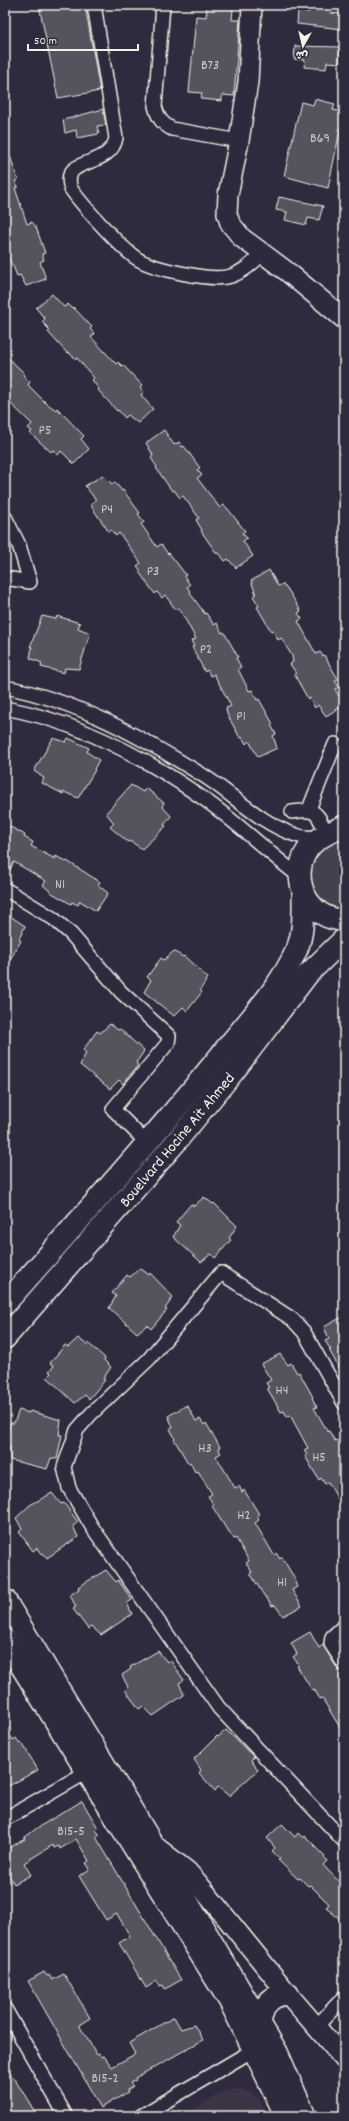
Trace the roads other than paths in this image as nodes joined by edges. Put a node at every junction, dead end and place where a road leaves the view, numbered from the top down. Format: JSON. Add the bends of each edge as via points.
{"nodes":[{"id":1,"x":94,"y":5,"type":"edge"},
{"id":2,"x":163,"y":5,"type":"edge"},
{"id":3,"x":252,"y":5,"type":"edge"},
{"id":4,"x":239,"y":141,"type":"junction"},
{"id":5,"x":263,"y":254,"type":"junction"},
{"id":6,"x":344,"y":319,"type":"edge"},
{"id":7,"x":5,"y":517,"type":"edge"},
{"id":8,"x":5,"y":578,"type":"edge"},
{"id":9,"x":5,"y":687,"type":"edge"},
{"id":10,"x":5,"y":708,"type":"edge"},
{"id":11,"x":336,"y":744,"type":"dead end"},
{"id":12,"x":309,"y":809,"type":"junction"},
{"id":13,"x":292,"y":812,"type":"dead end"},
{"id":14,"x":334,"y":832,"type":"edge"},
{"id":15,"x":302,"y":885,"type":"junction"},
{"id":16,"x":5,"y":889,"type":"edge"},
{"id":17,"x":344,"y":920,"type":"edge"},
{"id":18,"x":344,"y":939,"type":"edge"},
{"id":19,"x":147,"y":1143,"type":"junction"},
{"id":20,"x":5,"y":1304,"type":"edge"},
{"id":21,"x":5,"y":1338,"type":"edge"},
{"id":22,"x":344,"y":1403,"type":"edge"},
{"id":23,"x":5,"y":1600,"type":"edge"},
{"id":24,"x":344,"y":1626,"type":"edge"},
{"id":25,"x":7,"y":1649,"type":"edge"},
{"id":26,"x":344,"y":1664,"type":"edge"},
{"id":27,"x":87,"y":1772,"type":"junction"},
{"id":28,"x":5,"y":1818,"type":"edge"},
{"id":29,"x":344,"y":1841,"type":"edge"},
{"id":30,"x":153,"y":1844,"type":"junction"},
{"id":31,"x":288,"y":1994,"type":"junction"},
{"id":32,"x":344,"y":1997,"type":"edge"},
{"id":33,"x":5,"y":2009,"type":"edge"},
{"id":34,"x":260,"y":2025,"type":"junction"},
{"id":35,"x":316,"y":2027,"type":"junction"},
{"id":36,"x":255,"y":2049,"type":"junction"},
{"id":37,"x":344,"y":2059,"type":"edge"},
{"id":38,"x":66,"y":2116,"type":"edge"},
{"id":39,"x":141,"y":2116,"type":"edge"},
{"id":40,"x":286,"y":2116,"type":"edge"},
{"id":41,"x":305,"y":2116,"type":"edge"}],
"edges":[{"from":1,"to":5,"type":"street","via":[[116,138],[112,149],[104,157],[77,166],[73,170],[69,179],[71,189],[136,258],[158,268],[220,278],[238,274]]},
{"from":2,"to":4,"type":"street","via":[[155,106],[157,115],[163,124],[172,129]]},
{"from":3,"to":4,"type":"street","via":[[248,82]]},
{"from":4,"to":5,"type":"street","via":[[228,195],[227,214],[235,231]]},
{"from":5,"to":6,"type":"street"},
{"from":7,"to":8,"type":"street","via":[[19,545],[30,582]]},
{"from":9,"to":14,"type":"street","via":[[60,700],[152,743],[278,828],[297,836]]},
{"from":10,"to":15,"type":"street","via":[[79,730],[131,754],[200,796]]},
{"from":11,"to":12,"type":"street"},
{"from":12,"to":13,"type":"street"},
{"from":12,"to":14,"type":"street"},
{"from":14,"to":15,"type":"main road","via":[[309,848],[302,862]]},
{"from":15,"to":17,"type":"main road","via":[[312,906],[324,915]]},
{"from":15,"to":19,"type":"main road","via":[[303,926],[297,948],[286,970],[214,1063]]},
{"from":16,"to":19,"type":"street","via":[[54,919],[71,934],[121,992],[169,1036],[168,1043],[112,1109]]},
{"from":18,"to":21,"type":"main road","name":"Bouelvard Hocine Ait Ahmed","via":[[308,974],[175,1143]]},
{"from":19,"to":20,"type":"main road"},
{"from":22,"to":29,"type":"street","via":[[304,1332],[292,1319],[221,1274],[149,1359],[77,1430],[64,1467],[69,1488],[92,1527],[219,1708]]},
{"from":23,"to":30,"type":"main road"},
{"from":24,"to":26,"type":"street","via":[[332,1637],[331,1644]]},
{"from":25,"to":27,"type":"main road"},
{"from":27,"to":28,"type":"street"},
{"from":27,"to":36,"type":"main road","via":[[230,2002]]},
{"from":30,"to":31,"type":"street","via":[[197,1882]]},
{"from":30,"to":34,"type":"main road"},
{"from":31,"to":34,"type":"main road","via":[[276,1996],[266,2004]]},
{"from":31,"to":35,"type":"street"},
{"from":32,"to":35,"type":"street"},
{"from":33,"to":38,"type":"street"},
{"from":34,"to":41,"type":"main road","via":[[277,2052]]},
{"from":35,"to":37,"type":"street"},
{"from":36,"to":39,"type":"street"},
{"from":36,"to":40,"type":"main road"}]}
